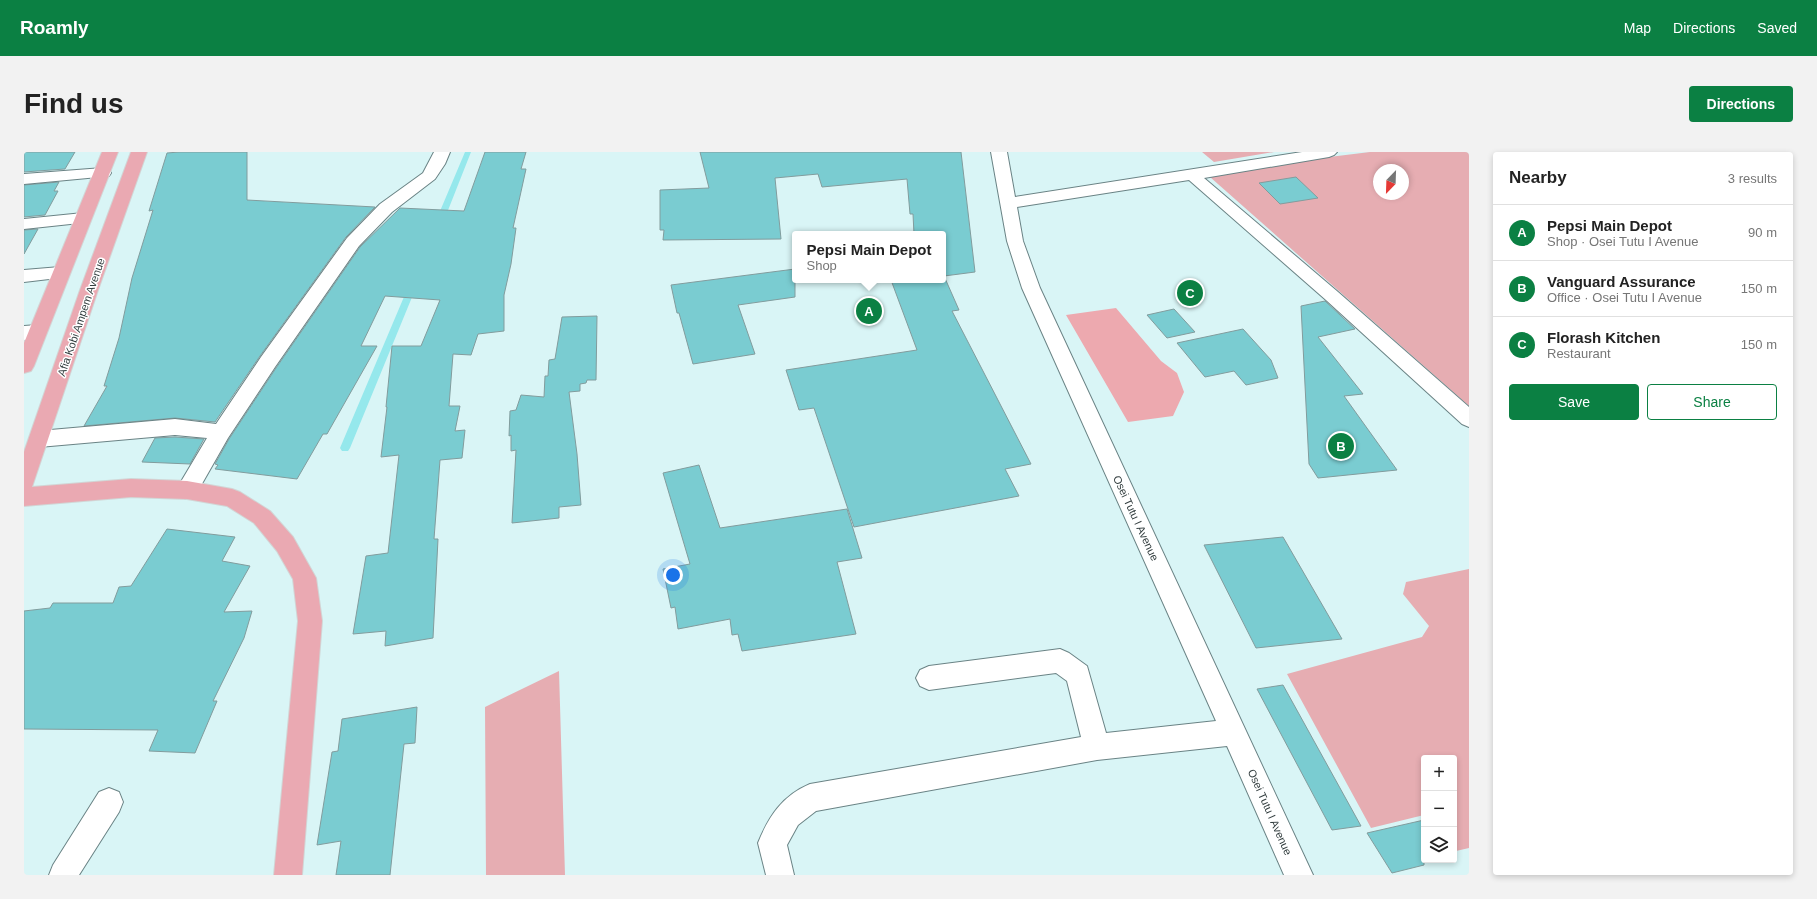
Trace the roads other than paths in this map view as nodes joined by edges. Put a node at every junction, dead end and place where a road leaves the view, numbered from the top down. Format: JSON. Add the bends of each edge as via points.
{"nodes":[{"id":1,"x":110,"y":152,"type":"edge"},
{"id":2,"x":139,"y":152,"type":"edge"},
{"id":3,"x":442,"y":152,"type":"edge"},
{"id":4,"x":999,"y":152,"type":"edge"},
{"id":5,"x":1329,"y":152,"type":"edge"},
{"id":6,"x":103,"y":172,"type":"junction"},
{"id":7,"x":1192,"y":175,"type":"junction"},
{"id":8,"x":24,"y":179,"type":"edge"},
{"id":9,"x":1008,"y":203,"type":"junction"},
{"id":10,"x":83,"y":218,"type":"junction"},
{"id":11,"x":24,"y":224,"type":"edge"},
{"id":12,"x":60,"y":273,"type":"junction"},
{"id":13,"x":24,"y":276,"type":"edge"},
{"id":14,"x":31,"y":332,"type":"edge"},
{"id":15,"x":24,"y":366,"type":"edge"},
{"id":16,"x":1469,"y":419,"type":"edge"},
{"id":17,"x":221,"y":432,"type":"junction"},
{"id":18,"x":39,"y":439,"type":"junction"},
{"id":19,"x":24,"y":483,"type":"edge"},
{"id":20,"x":187,"y":490,"type":"junction"},
{"id":21,"x":24,"y":497,"type":"edge"},
{"id":22,"x":929,"y":678,"type":"dead end"},
{"id":23,"x":1234,"y":732,"type":"junction"},
{"id":24,"x":1097,"y":748,"type":"junction"},
{"id":25,"x":109,"y":802,"type":"dead end"},
{"id":26,"x":64,"y":875,"type":"edge"},
{"id":27,"x":288,"y":875,"type":"edge"},
{"id":28,"x":780,"y":875,"type":"edge"},
{"id":29,"x":1299,"y":875,"type":"edge"}],
"edges":[{"from":1,"to":6,"type":"main road"},
{"from":2,"to":18,"type":"main road","name":"Afia Kobi Ampem Avenue"},
{"from":3,"to":17,"type":"street","via":[[429,176],[386,208],[353,242]]},
{"from":4,"to":9,"type":"street","name":"Osei Tutu I Avenue"},
{"from":5,"to":7,"type":"street"},
{"from":6,"to":8,"type":"street"},
{"from":6,"to":10,"type":"main road"},
{"from":7,"to":9,"type":"street"},
{"from":7,"to":16,"type":"street"},
{"from":9,"to":23,"type":"street","name":"Osei Tutu I Avenue","via":[[1015,241],[1031,288]]},
{"from":10,"to":11,"type":"street"},
{"from":10,"to":12,"type":"main road"},
{"from":12,"to":13,"type":"street"},
{"from":12,"to":14,"type":"main road"},
{"from":14,"to":15,"type":"main road"},
{"from":17,"to":18,"type":"street","via":[[174,427]]},
{"from":17,"to":20,"type":"street"},
{"from":18,"to":19,"type":"main road","name":"Afia Kobi Ampem Avenue"},
{"from":20,"to":21,"type":"main road","via":[[131,488]]},
{"from":20,"to":27,"type":"main road","via":[[232,498],[262,517],[285,544],[304,578],[310,621]]},
{"from":22,"to":24,"type":"street","via":[[1060,661],[1078,674]]},
{"from":23,"to":24,"type":"street"},
{"from":23,"to":29,"type":"street","name":"Osei Tutu I Avenue"},
{"from":24,"to":28,"type":"street","via":[[810,798],[788,815],[772,843]]},
{"from":25,"to":26,"type":"street"}]}
